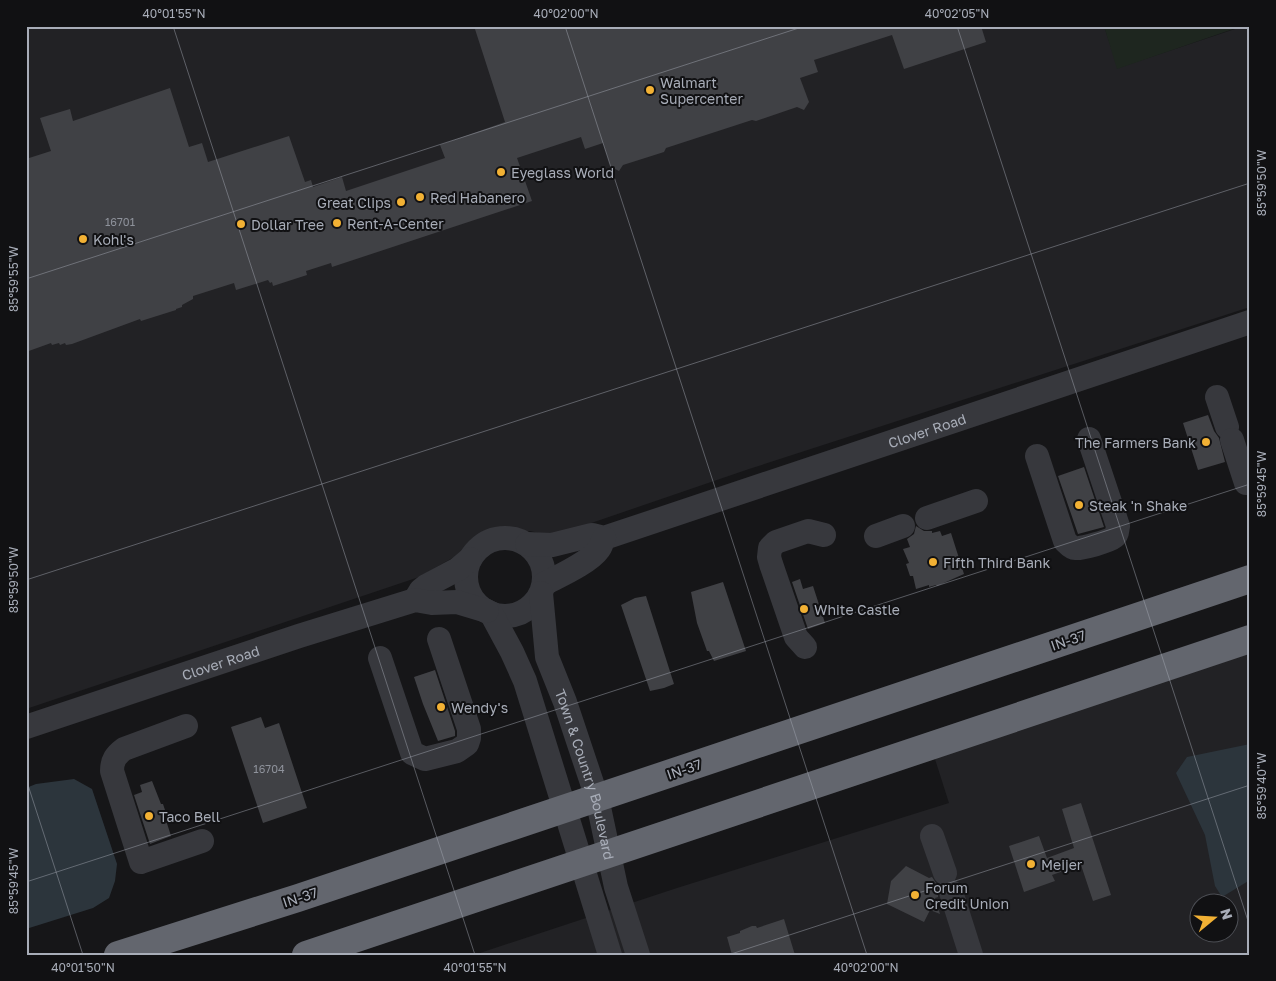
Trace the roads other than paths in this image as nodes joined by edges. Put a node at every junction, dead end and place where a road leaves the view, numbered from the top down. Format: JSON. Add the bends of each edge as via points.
{"nodes":[{"id":1,"x":1250,"y":322,"type":"edge"},
{"id":2,"x":1217,"y":397,"type":"dead end"},
{"id":3,"x":1089,"y":439,"type":"dead end"},
{"id":4,"x":1037,"y":456,"type":"dead end"},
{"id":5,"x":1246,"y":483,"type":"dead end"},
{"id":6,"x":976,"y":501,"type":"dead end"},
{"id":7,"x":927,"y":518,"type":"dead end"},
{"id":8,"x":903,"y":526,"type":"dead end"},
{"id":9,"x":824,"y":535,"type":"dead end"},
{"id":10,"x":876,"y":536,"type":"dead end"},
{"id":11,"x":604,"y":538,"type":"junction"},
{"id":12,"x":526,"y":544,"type":"junction"},
{"id":13,"x":470,"y":559,"type":"junction"},
{"id":14,"x":1250,"y":579,"type":"edge"},
{"id":15,"x":542,"y":588,"type":"junction"},
{"id":16,"x":415,"y":600,"type":"junction"},
{"id":17,"x":490,"y":612,"type":"junction"},
{"id":18,"x":439,"y":638,"type":"dead end"},
{"id":19,"x":1250,"y":639,"type":"edge"},
{"id":20,"x":805,"y":647,"type":"dead end"},
{"id":21,"x":380,"y":658,"type":"dead end"},
{"id":22,"x":186,"y":726,"type":"dead end"},
{"id":23,"x":26,"y":727,"type":"edge"},
{"id":24,"x":597,"y":798,"type":"junction"},
{"id":25,"x":565,"y":809,"type":"junction"},
{"id":26,"x":932,"y":836,"type":"dead end"},
{"id":27,"x":202,"y":841,"type":"dead end"},
{"id":28,"x":609,"y":854,"type":"junction"},
{"id":29,"x":582,"y":863,"type":"junction"},
{"id":30,"x":118,"y":955,"type":"edge"},
{"id":31,"x":306,"y":955,"type":"edge"},
{"id":32,"x":610,"y":955,"type":"edge"},
{"id":33,"x":638,"y":955,"type":"edge"},
{"id":34,"x":971,"y":955,"type":"edge"}],
"edges":[{"from":1,"to":11,"type":"street","name":"Clover Road"},
{"from":2,"to":5,"type":"street"},
{"from":3,"to":4,"type":"street","via":[[1118,526],[1114,538],[1108,540],[1075,548],[1065,541]]},
{"from":6,"to":7,"type":"street"},
{"from":8,"to":10,"type":"street"},
{"from":9,"to":20,"type":"street","via":[[808,531],[776,542],[770,548],[771,564],[796,637]]},
{"from":11,"to":12,"type":"street","name":"Clover Road","via":[[592,535],[552,545]]},
{"from":11,"to":15,"type":"street","via":[[600,549],[592,556]]},
{"from":12,"to":13,"type":"street","via":[[515,539],[490,541]]},
{"from":12,"to":15,"type":"street","via":[[539,557],[544,575]]},
{"from":13,"to":16,"type":"street","name":"Clover Road","via":[[426,586]]},
{"from":13,"to":17,"type":"street","via":[[467,583],[474,599]]},
{"from":14,"to":24,"type":"highway","name":"IN-37"},
{"from":15,"to":17,"type":"street","via":[[526,610],[503,616]]},
{"from":15,"to":24,"type":"street","name":"Town & Country Boulevard","via":[[547,657]]},
{"from":16,"to":17,"type":"street","name":"Clover Road","via":[[457,602]]},
{"from":16,"to":23,"type":"street","name":"Clover Road"},
{"from":17,"to":25,"type":"street","name":"Town & Country Boulevard","via":[[525,681]]},
{"from":18,"to":21,"type":"street","via":[[469,729],[467,744],[457,751],[425,759],[412,753]]},
{"from":19,"to":28,"type":"highway"},
{"from":22,"to":27,"type":"street","via":[[124,749],[112,762],[112,771],[141,862]]},
{"from":24,"to":25,"type":"highway","name":"IN-37"},
{"from":24,"to":28,"type":"street","name":"Town & Country Boulevard"},
{"from":25,"to":29,"type":"street","name":"Town & Country Boulevard"},
{"from":25,"to":30,"type":"highway","name":"IN-37"},
{"from":26,"to":34,"type":"street"},
{"from":28,"to":29,"type":"highway"},
{"from":28,"to":33,"type":"street","name":"Town & Country Boulevard"},
{"from":29,"to":31,"type":"highway"},
{"from":29,"to":32,"type":"street","name":"Town & Country Boulevard"}]}
